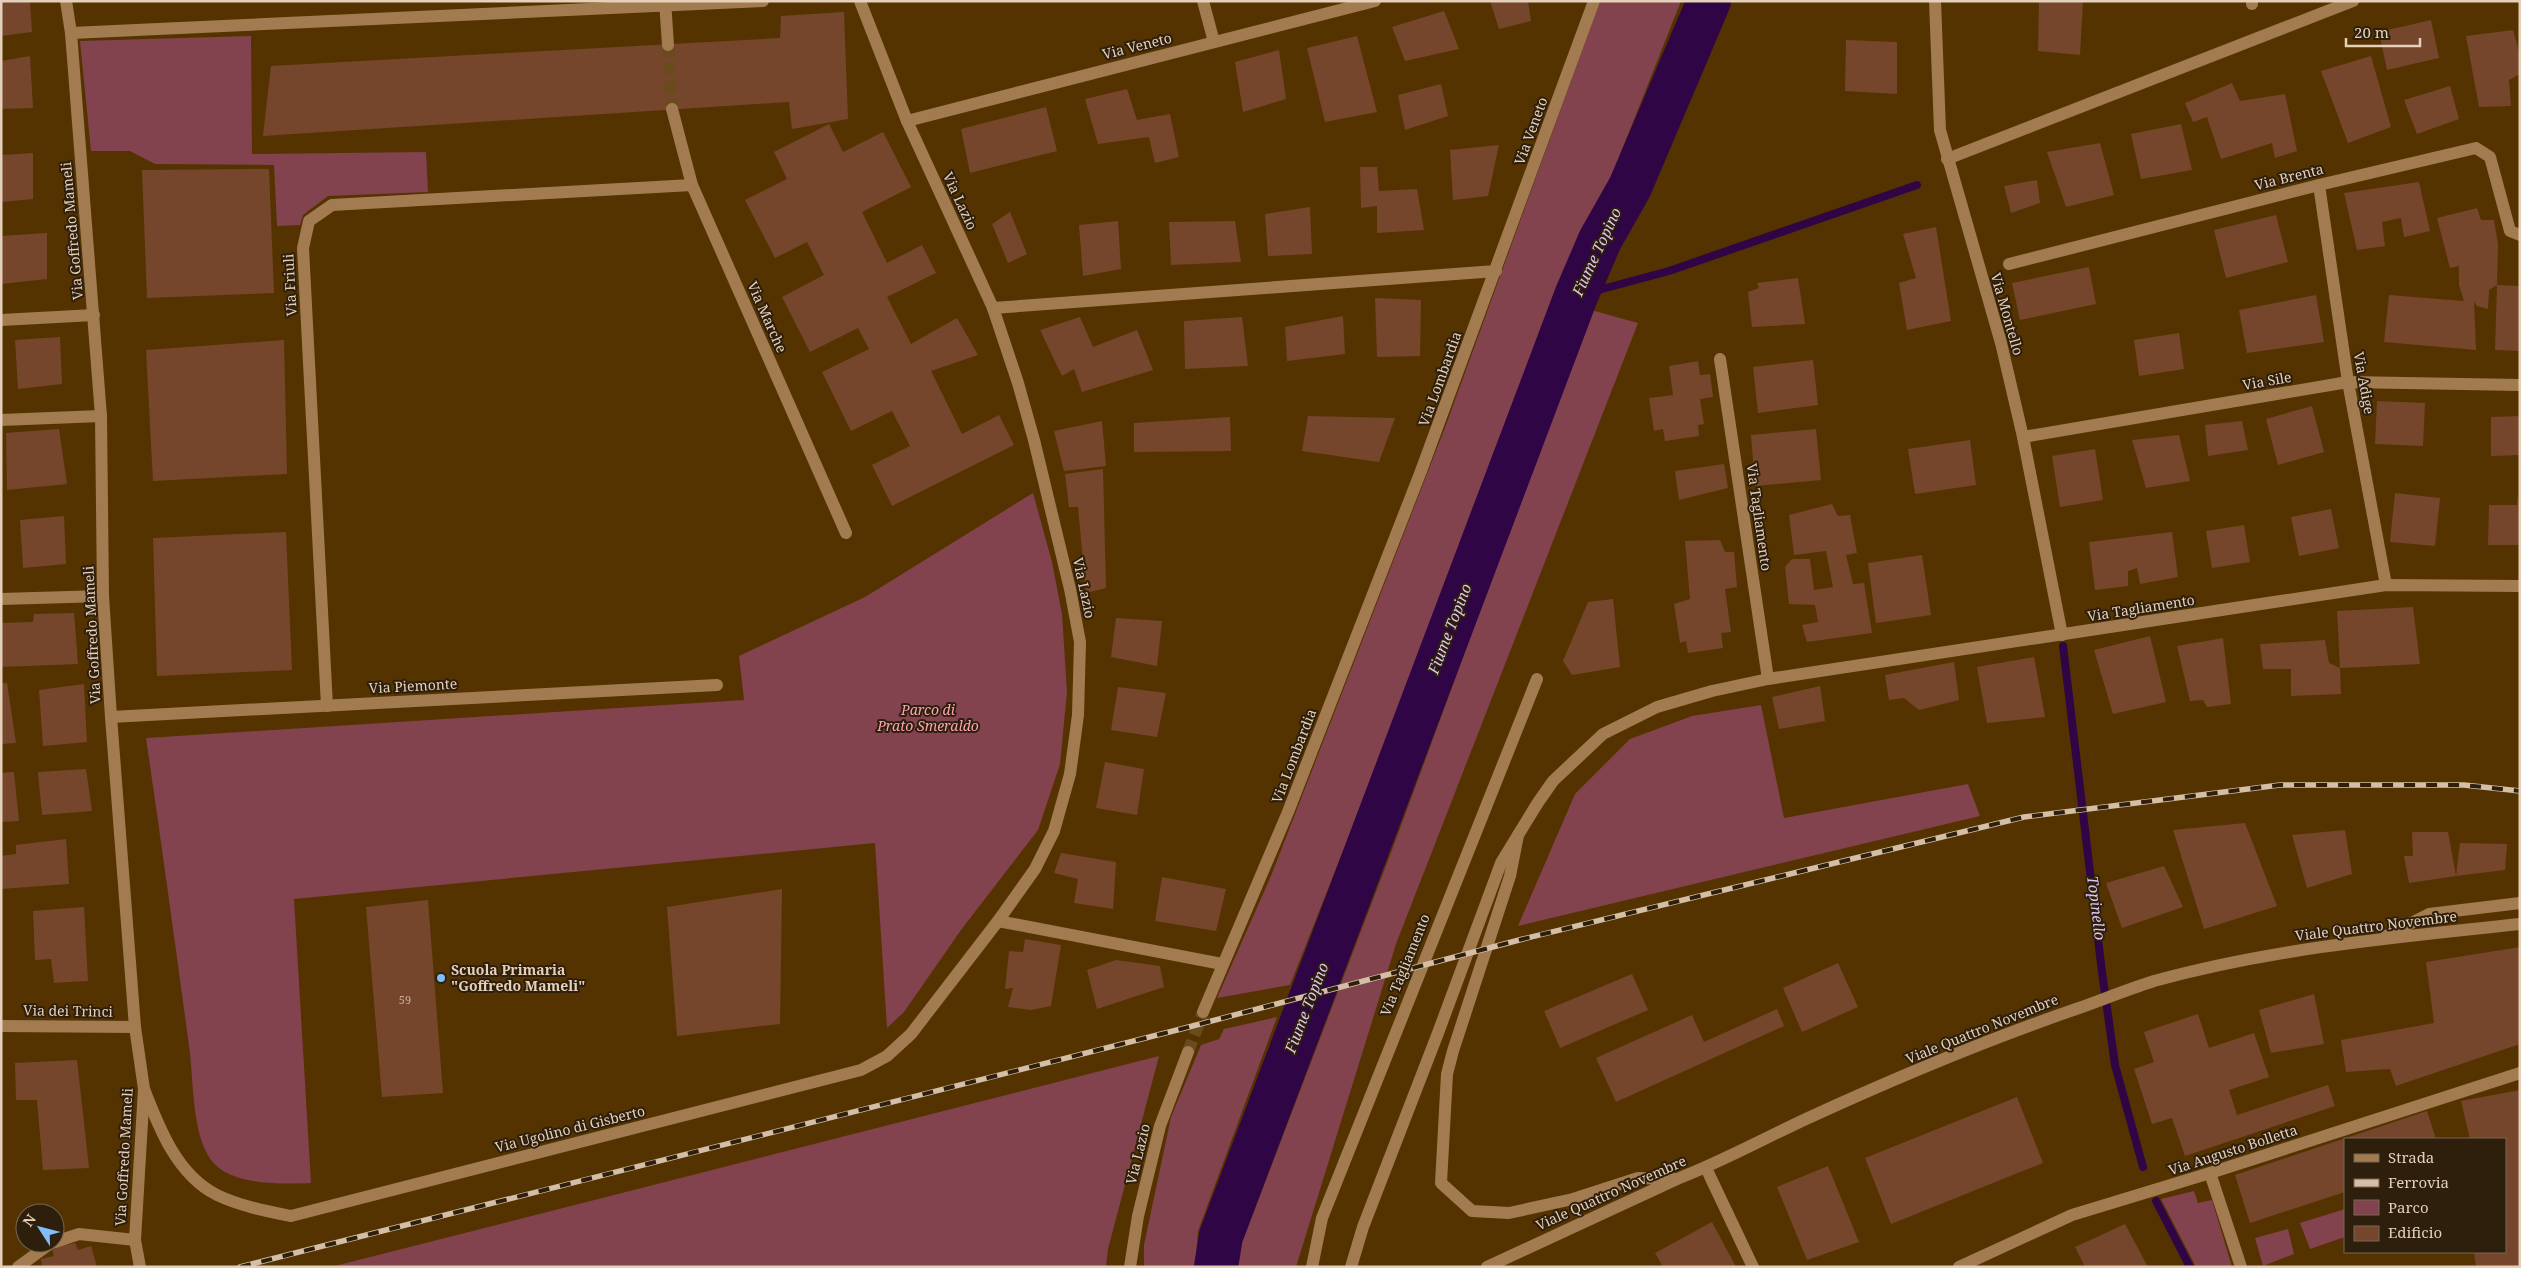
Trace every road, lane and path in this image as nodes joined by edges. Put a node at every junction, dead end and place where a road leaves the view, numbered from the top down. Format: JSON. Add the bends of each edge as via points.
{"nodes":[{"id":1,"x":66,"y":1,"type":"edge"},
{"id":2,"x":763,"y":1,"type":"edge"},
{"id":3,"x":860,"y":1,"type":"edge"},
{"id":4,"x":1203,"y":1,"type":"edge"},
{"id":5,"x":1375,"y":1,"type":"edge"},
{"id":6,"x":1594,"y":1,"type":"edge"},
{"id":7,"x":1934,"y":1,"type":"edge"},
{"id":8,"x":2353,"y":1,"type":"edge"},
{"id":9,"x":666,"y":3,"type":"edge"},
{"id":10,"x":71,"y":33,"type":"junction"},
{"id":11,"x":1214,"y":42,"type":"junction"},
{"id":12,"x":668,"y":45,"type":"tunnel mouth"},
{"id":13,"x":672,"y":109,"type":"tunnel mouth"},
{"id":14,"x":907,"y":120,"type":"junction"},
{"id":15,"x":1947,"y":159,"type":"junction"},
{"id":16,"x":692,"y":185,"type":"junction"},
{"id":17,"x":2319,"y":185,"type":"junction"},
{"id":18,"x":2520,"y":235,"type":"edge"},
{"id":19,"x":2009,"y":264,"type":"dead end"},
{"id":20,"x":1496,"y":270,"type":"junction"},
{"id":21,"x":993,"y":308,"type":"junction"},
{"id":22,"x":94,"y":315,"type":"junction"},
{"id":23,"x":1,"y":320,"type":"edge"},
{"id":24,"x":1720,"y":360,"type":"dead end"},
{"id":25,"x":2348,"y":382,"type":"junction"},
{"id":26,"x":2520,"y":384,"type":"edge"},
{"id":27,"x":102,"y":416,"type":"junction"},
{"id":28,"x":1,"y":420,"type":"edge"},
{"id":29,"x":2022,"y":437,"type":"junction"},
{"id":30,"x":846,"y":532,"type":"dead end"},
{"id":31,"x":2386,"y":585,"type":"junction"},
{"id":32,"x":2520,"y":586,"type":"edge"},
{"id":33,"x":103,"y":596,"type":"junction"},
{"id":34,"x":1,"y":599,"type":"edge"},
{"id":35,"x":2062,"y":636,"type":"junction"},
{"id":36,"x":1537,"y":679,"type":"dead end"},
{"id":37,"x":1768,"y":679,"type":"junction"},
{"id":38,"x":717,"y":685,"type":"dead end"},
{"id":39,"x":327,"y":706,"type":"junction"},
{"id":40,"x":111,"y":717,"type":"junction"},
{"id":41,"x":1519,"y":833,"type":"junction"},
{"id":42,"x":2520,"y":903,"type":"edge"},
{"id":43,"x":998,"y":921,"type":"junction"},
{"id":44,"x":2520,"y":924,"type":"edge"},
{"id":45,"x":2378,"y":939,"type":"junction"},
{"id":46,"x":1222,"y":964,"type":"junction"},
{"id":47,"x":1203,"y":1012,"type":"tunnel mouth"},
{"id":48,"x":1,"y":1026,"type":"edge"},
{"id":49,"x":135,"y":1027,"type":"junction"},
{"id":50,"x":1188,"y":1052,"type":"tunnel mouth"},
{"id":51,"x":2520,"y":1072,"type":"edge"},
{"id":52,"x":144,"y":1089,"type":"junction"},
{"id":53,"x":1706,"y":1168,"type":"junction"},
{"id":54,"x":2210,"y":1173,"type":"junction"},
{"id":55,"x":1677,"y":1179,"type":"junction"},
{"id":56,"x":65,"y":1239,"type":"edge"},
{"id":57,"x":135,"y":1240,"type":"junction"},
{"id":58,"x":37,"y":1253,"type":"edge"},
{"id":59,"x":18,"y":1267,"type":"edge"},
{"id":60,"x":140,"y":1267,"type":"edge"},
{"id":61,"x":1130,"y":1267,"type":"edge"},
{"id":62,"x":1312,"y":1267,"type":"edge"},
{"id":63,"x":1351,"y":1267,"type":"edge"},
{"id":64,"x":1487,"y":1267,"type":"edge"},
{"id":65,"x":1753,"y":1267,"type":"edge"},
{"id":66,"x":1959,"y":1267,"type":"edge"},
{"id":67,"x":2241,"y":1267,"type":"edge"}],
"edges":[{"from":1,"to":10,"type":"street","name":"Via Goffredo Mameli"},
{"from":2,"to":9,"type":"street"},
{"from":3,"to":14,"type":"street","name":"Via Lazio"},
{"from":4,"to":11,"type":"street"},
{"from":5,"to":11,"type":"street","name":"Via Veneto"},
{"from":6,"to":20,"type":"street","name":"Via Veneto"},
{"from":7,"to":15,"type":"street","name":"Via Montello","via":[[1940,130]]},
{"from":8,"to":15,"type":"street"},
{"from":9,"to":10,"type":"street"},
{"from":9,"to":12,"type":"street"},
{"from":10,"to":22,"type":"street","name":"Via Goffredo Mameli"},
{"from":11,"to":14,"type":"street","name":"Via Veneto"},
{"from":13,"to":16,"type":"street","name":"Via Marche"},
{"from":14,"to":21,"type":"street","name":"Via Lazio"},
{"from":15,"to":29,"type":"street","name":"Via Montello","via":[[2001,343]]},
{"from":16,"to":30,"type":"street","name":"Via Marche"},
{"from":16,"to":39,"type":"street","name":"Via Friuli","via":[[332,205],[309,221],[303,248]]},
{"from":17,"to":18,"type":"street","name":"Via Brenta","via":[[2476,148],[2490,157],[2510,231]]},
{"from":17,"to":19,"type":"street","name":"Via Brenta"},
{"from":17,"to":25,"type":"street","name":"Via Adige"},
{"from":20,"to":21,"type":"street"},
{"from":20,"to":46,"type":"street","name":"Via Lombardia","via":[[1288,812]]},
{"from":21,"to":43,"type":"street","name":"Via Lazio","via":[[1034,440],[1080,642],[1078,715],[1070,774],[1054,831],[1035,869]]},
{"from":22,"to":23,"type":"street"},
{"from":22,"to":27,"type":"street","name":"Via Goffredo Mameli"},
{"from":24,"to":37,"type":"street","name":"Via Tagliamento"},
{"from":25,"to":26,"type":"street","name":"Via Sile"},
{"from":25,"to":29,"type":"street","name":"Via Sile"},
{"from":25,"to":31,"type":"street","name":"Via Adige"},
{"from":27,"to":28,"type":"street"},
{"from":27,"to":33,"type":"street","name":"Via Goffredo Mameli"},
{"from":29,"to":35,"type":"street","name":"Via Montello"},
{"from":31,"to":32,"type":"street","name":"Via Tagliamento"},
{"from":31,"to":35,"type":"street","name":"Via Tagliamento"},
{"from":33,"to":34,"type":"street"},
{"from":33,"to":40,"type":"street","name":"Via Goffredo Mameli"},
{"from":35,"to":37,"type":"street","name":"Via Tagliamento"},
{"from":36,"to":62,"type":"street","name":"Via Tagliamento","via":[[1322,1218]]},
{"from":37,"to":41,"type":"street","name":"Via Tagliamento","via":[[1712,690],[1657,706],[1603,734],[1553,781]]},
{"from":38,"to":39,"type":"street","name":"Via Piemonte"},
{"from":39,"to":40,"type":"street","name":"Via Piemonte"},
{"from":40,"to":49,"type":"street","name":"Via Goffredo Mameli"},
{"from":41,"to":55,"type":"street","name":"Via Tagliamento","via":[[1510,876],[1452,1051],[1447,1074],[1441,1182],[1472,1211],[1509,1213],[1573,1199],[1638,1178]]},
{"from":41,"to":63,"type":"street","name":"Via Tagliamento","via":[[1501,863],[1362,1227]]},
{"from":42,"to":45,"type":"street","via":[[2429,914]]},
{"from":43,"to":46,"type":"street"},
{"from":43,"to":52,"type":"street","name":"Via Ugolino di Gisberto","via":[[911,1034],[887,1056],[861,1070],[291,1216],[250,1207],[216,1194],[188,1172],[160,1132]]},
{"from":44,"to":45,"type":"street","name":"Viale Quattro Novembre"},
{"from":45,"to":53,"type":"street","name":"Viale Quattro Novembre","via":[[2280,953],[2126,991],[2012,1031],[1806,1119]]},
{"from":46,"to":47,"type":"street"},
{"from":48,"to":49,"type":"street","name":"Via dei Trinci"},
{"from":49,"to":52,"type":"street","name":"Via Goffredo Mameli"},
{"from":50,"to":61,"type":"street","name":"Via Lazio","via":[[1160,1126],[1138,1216]]},
{"from":51,"to":54,"type":"street","name":"Via Augusto Bolletta"},
{"from":52,"to":57,"type":"street","name":"Via Goffredo Mameli"},
{"from":53,"to":55,"type":"street","name":"Viale Quattro Novembre"},
{"from":53,"to":65,"type":"street"},
{"from":54,"to":66,"type":"street","name":"Via Augusto Bolletta","via":[[2072,1215]]},
{"from":54,"to":67,"type":"street"},
{"from":55,"to":64,"type":"street","name":"Viale Quattro Novembre"},
{"from":56,"to":57,"type":"street","via":[[79,1234]]},
{"from":57,"to":60,"type":"street","name":"Via Goffredo Mameli"},
{"from":58,"to":59,"type":"street"}]}
